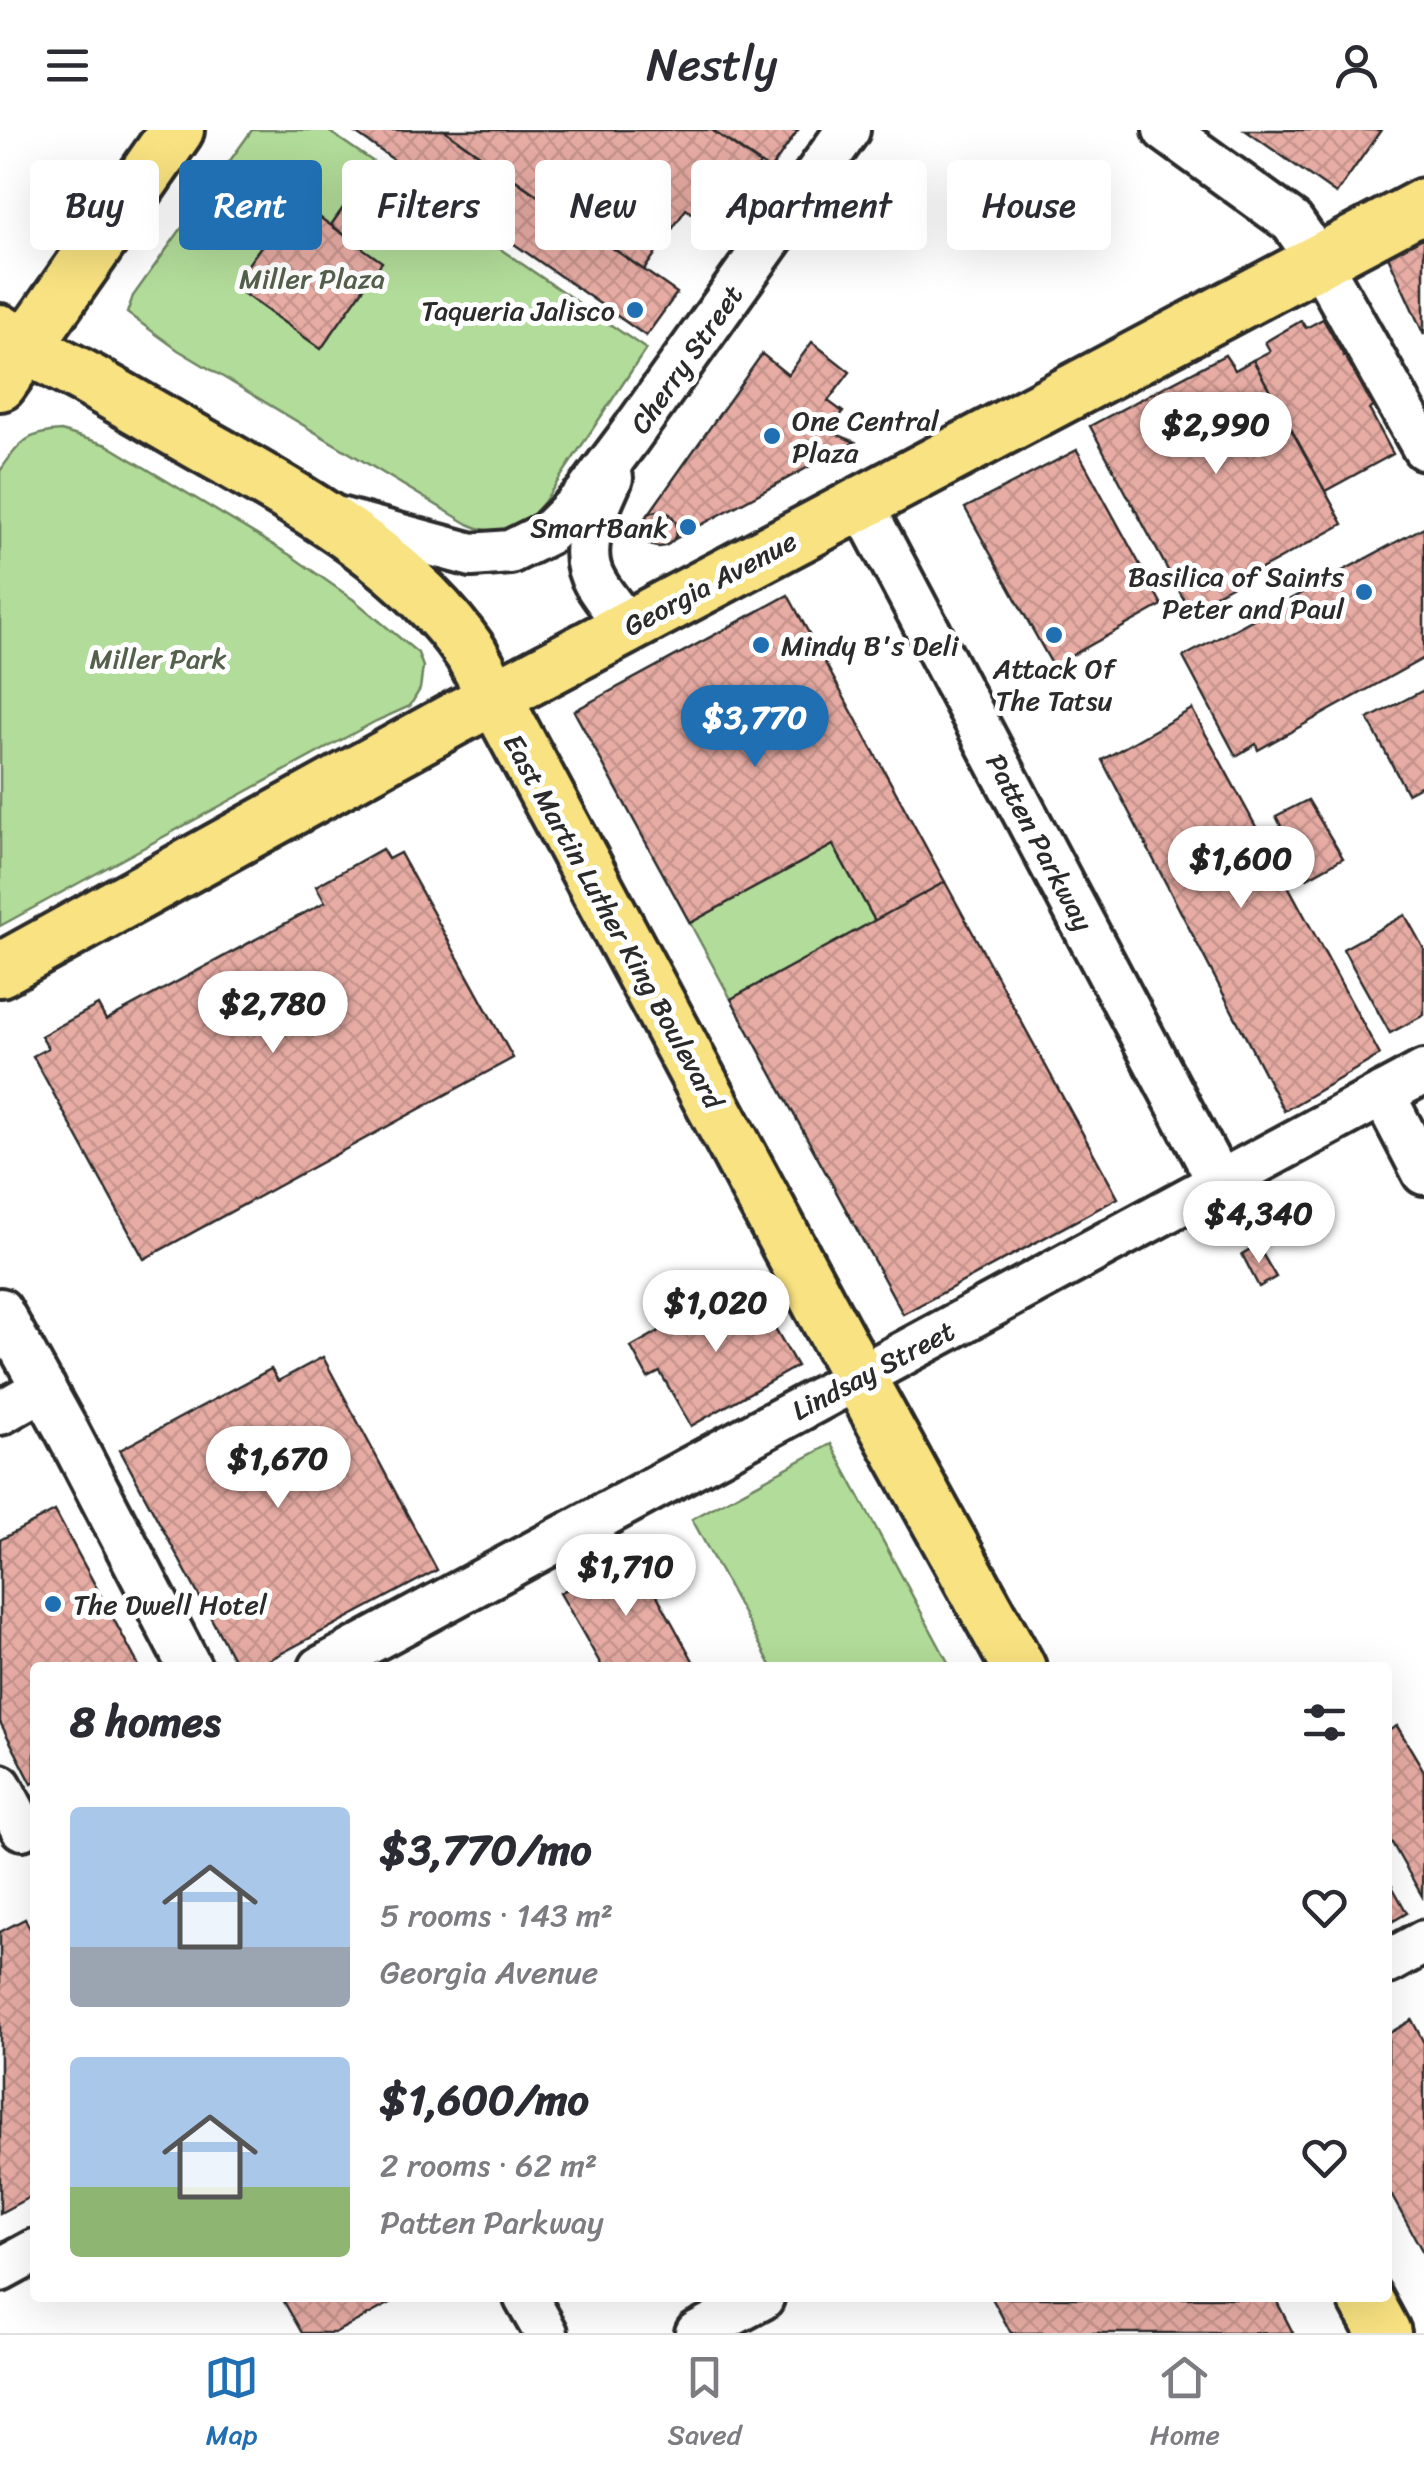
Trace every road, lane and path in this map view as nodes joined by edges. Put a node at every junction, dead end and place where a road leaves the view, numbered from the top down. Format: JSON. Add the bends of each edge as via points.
{"nodes":[{"id":1,"x":178,"y":130,"type":"edge"},
{"id":2,"x":848,"y":130,"type":"edge"},
{"id":3,"x":1173,"y":132,"type":"edge"},
{"id":4,"x":1424,"y":205,"type":"edge"},
{"id":5,"x":1319,"y":260,"type":"junction"},
{"id":6,"x":8,"y":354,"type":"edge"},
{"id":7,"x":628,"y":440,"type":"junction"},
{"id":8,"x":1424,"y":448,"type":"edge"},
{"id":9,"x":861,"y":502,"type":"junction"},
{"id":10,"x":324,"y":515,"type":"junction"},
{"id":11,"x":628,"y":627,"type":"junction"},
{"id":12,"x":493,"y":698,"type":"junction"},
{"id":13,"x":0,"y":970,"type":"edge"},
{"id":14,"x":1424,"y":1072,"type":"edge"},
{"id":15,"x":1383,"y":1094,"type":"junction"},
{"id":16,"x":1424,"y":1173,"type":"edge"},
{"id":17,"x":1219,"y":1182,"type":"junction"},
{"id":18,"x":0,"y":1310,"type":"edge"},
{"id":19,"x":858,"y":1378,"type":"junction"},
{"id":20,"x":44,"y":1388,"type":"junction"},
{"id":21,"x":0,"y":1413,"type":"edge"},
{"id":22,"x":187,"y":1662,"type":"edge"},
{"id":23,"x":332,"y":1662,"type":"edge"},
{"id":24,"x":1016,"y":1662,"type":"edge"},
{"id":25,"x":0,"y":1786,"type":"edge"},
{"id":26,"x":19,"y":1830,"type":"edge"},
{"id":27,"x":1424,"y":1942,"type":"edge"},
{"id":28,"x":1392,"y":1960,"type":"edge"},
{"id":29,"x":30,"y":2255,"type":"edge"},
{"id":30,"x":0,"y":2270,"type":"edge"},
{"id":31,"x":528,"y":2302,"type":"edge"},
{"id":32,"x":754,"y":2302,"type":"edge"},
{"id":33,"x":1367,"y":2302,"type":"edge"},
{"id":34,"x":546,"y":2333,"type":"edge"},
{"id":35,"x":696,"y":2333,"type":"edge"},
{"id":36,"x":1384,"y":2333,"type":"edge"}],
"edges":[{"from":1,"to":6,"type":"main road"},
{"from":2,"to":7,"type":"street","name":"Cherry Street"},
{"from":3,"to":5,"type":"street","via":[[1292,222]]},
{"from":4,"to":5,"type":"main road","name":"Georgia Avenue"},
{"from":5,"to":8,"type":"street"},
{"from":5,"to":9,"type":"main road","name":"Georgia Avenue"},
{"from":6,"to":10,"type":"main road","name":"East Martin Luther King Boulevard","via":[[82,376]]},
{"from":7,"to":10,"type":"street","name":"Cherry Street","via":[[548,533],[510,552],[472,555]]},
{"from":7,"to":11,"type":"street","name":"Cherry Street","via":[[586,547],[594,582]]},
{"from":9,"to":11,"type":"main road","name":"Georgia Avenue"},
{"from":9,"to":17,"type":"street","name":"Patten Parkway"},
{"from":10,"to":12,"type":"main road","name":"East Martin Luther King Boulevard","via":[[406,578],[453,627]]},
{"from":11,"to":12,"type":"main road","name":"Georgia Avenue"},
{"from":12,"to":13,"type":"main road","name":"Georgia Avenue"},
{"from":12,"to":19,"type":"main road","name":"East Martin Luther King Boulevard"},
{"from":14,"to":15,"type":"street","name":"Lindsay Street"},
{"from":15,"to":16,"type":"street"},
{"from":15,"to":17,"type":"street","name":"Lindsay Street"},
{"from":17,"to":19,"type":"street","name":"Lindsay Street"},
{"from":18,"to":20,"type":"street"},
{"from":19,"to":23,"type":"street","name":"Lindsay Street"},
{"from":19,"to":24,"type":"main road","name":"East Martin Luther King Boulevard"},
{"from":20,"to":21,"type":"street"},
{"from":20,"to":22,"type":"street"},
{"from":25,"to":26,"type":"street"},
{"from":27,"to":28,"type":"street"},
{"from":29,"to":30,"type":"street"},
{"from":31,"to":34,"type":"street"},
{"from":32,"to":35,"type":"street"},
{"from":33,"to":36,"type":"main road"}]}
